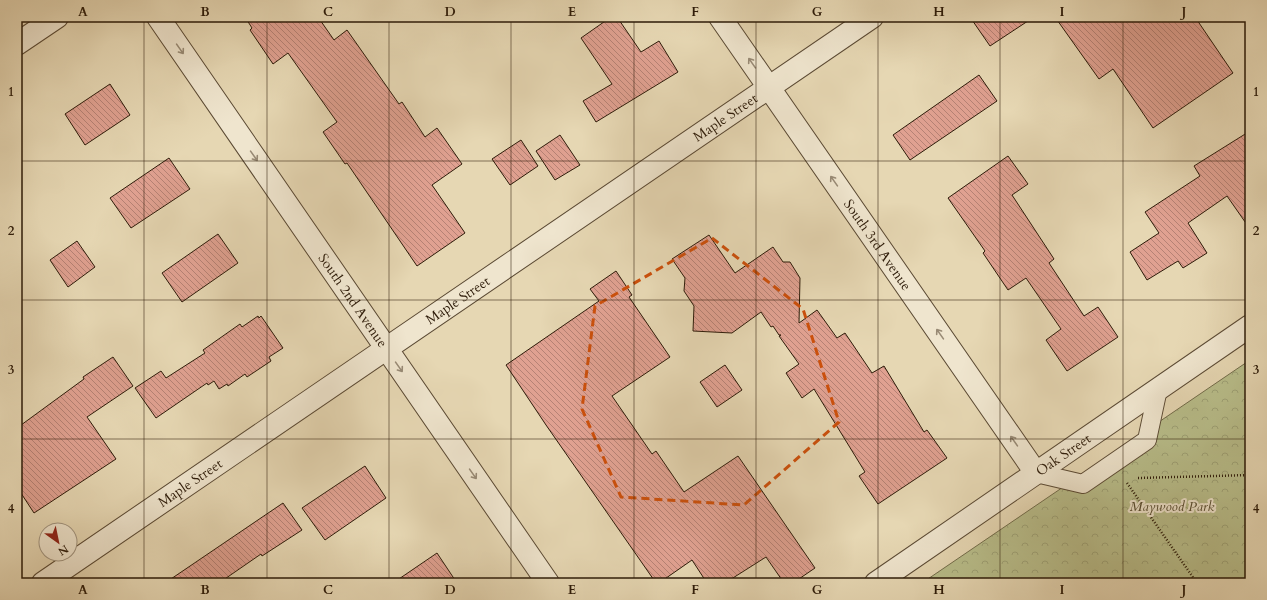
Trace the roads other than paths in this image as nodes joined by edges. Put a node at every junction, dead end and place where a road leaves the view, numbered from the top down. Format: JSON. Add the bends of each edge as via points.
{"nodes":[{"id":1,"x":57,"y":17,"type":"edge"},
{"id":2,"x":158,"y":17,"type":"edge"},
{"id":3,"x":720,"y":17,"type":"edge"},
{"id":4,"x":872,"y":17,"type":"edge"},
{"id":5,"x":17,"y":44,"type":"edge"},
{"id":6,"x":769,"y":88,"type":"junction"},
{"id":7,"x":1250,"y":326,"type":"edge"},
{"id":8,"x":386,"y":348,"type":"junction"},
{"id":9,"x":1158,"y":389,"type":"junction"},
{"id":10,"x":1036,"y":473,"type":"junction"},
{"id":11,"x":43,"y":583,"type":"edge"},
{"id":12,"x":548,"y":583,"type":"edge"},
{"id":13,"x":876,"y":583,"type":"edge"}],
"edges":[{"from":1,"to":5,"type":"street"},
{"from":2,"to":8,"type":"street","name":"South 2nd Avenue","one_way":true},
{"from":6,"to":3,"type":"street","name":"South 3rd Avenue","one_way":true},
{"from":4,"to":6,"type":"street","name":"Maple Street"},
{"from":6,"to":8,"type":"street","name":"Maple Street"},
{"from":10,"to":6,"type":"street","name":"South 3rd Avenue","one_way":true},
{"from":7,"to":9,"type":"street","name":"Oak Street"},
{"from":8,"to":11,"type":"street","name":"Maple Street"},
{"from":8,"to":12,"type":"street","name":"South 2nd Avenue","one_way":true},
{"from":9,"to":10,"type":"street","name":"Oak Street"},
{"from":9,"to":10,"type":"lane","via":[[1147,440],[1083,484]]},
{"from":10,"to":13,"type":"street","name":"Oak Street"}]}
